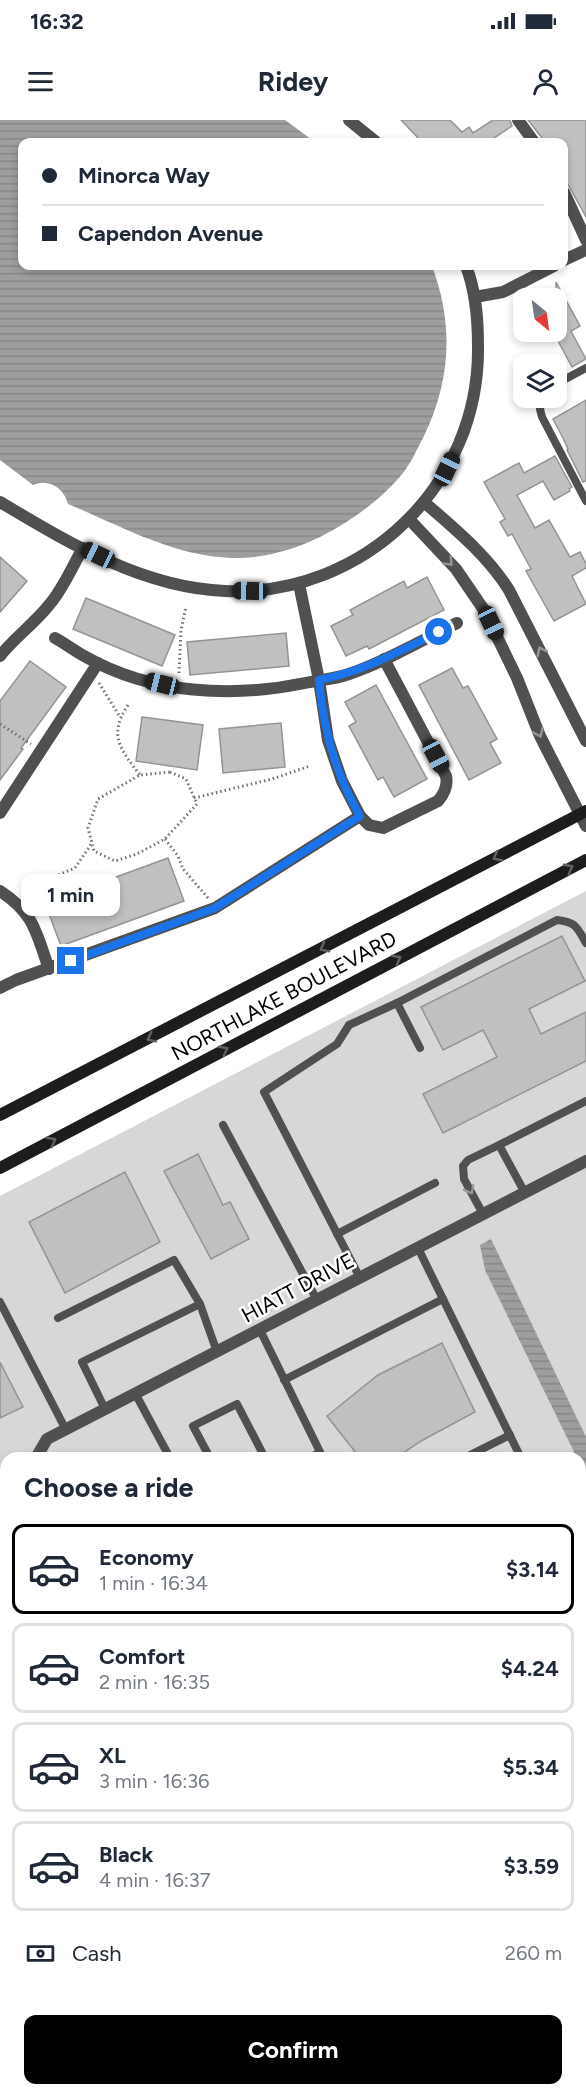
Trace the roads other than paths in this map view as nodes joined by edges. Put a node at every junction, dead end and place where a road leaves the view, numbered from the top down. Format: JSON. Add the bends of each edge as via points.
{"nodes":[{"id":1,"x":349,"y":120,"type":"edge"},
{"id":2,"x":518,"y":120,"type":"edge"},
{"id":3,"x":371,"y":138,"type":"edge"},
{"id":4,"x":531,"y":138,"type":"edge"},
{"id":5,"x":568,"y":201,"type":"edge"},
{"id":6,"x":586,"y":240,"type":"edge"},
{"id":7,"x":586,"y":250,"type":"edge"},
{"id":8,"x":568,"y":258,"type":"edge"},
{"id":9,"x":467,"y":270,"type":"edge"},
{"id":10,"x":546,"y":270,"type":"edge"},
{"id":11,"x":475,"y":297,"type":"junction"},
{"id":12,"x":586,"y":368,"type":"edge"},
{"id":13,"x":567,"y":378,"type":"edge"},
{"id":14,"x":540,"y":408,"type":"edge"},
{"id":15,"x":586,"y":501,"type":"edge"},
{"id":16,"x":0,"y":502,"type":"edge"},
{"id":17,"x":417,"y":511,"type":"junction"},
{"id":18,"x":83,"y":548,"type":"junction"},
{"id":19,"x":299,"y":584,"type":"junction"},
{"id":20,"x":457,"y":623,"type":"dead end"},
{"id":21,"x":55,"y":638,"type":"dead end"},
{"id":22,"x":4,"y":643,"type":"edge"},
{"id":23,"x":0,"y":656,"type":"edge"},
{"id":24,"x":384,"y":659,"type":"junction"},
{"id":25,"x":95,"y":668,"type":"junction"},
{"id":26,"x":319,"y":680,"type":"junction"},
{"id":27,"x":586,"y":741,"type":"edge"},
{"id":28,"x":583,"y":812,"type":"edge"},
{"id":29,"x":0,"y":813,"type":"edge"},
{"id":30,"x":360,"y":816,"type":"junction"},
{"id":31,"x":586,"y":826,"type":"edge"},
{"id":32,"x":586,"y":860,"type":"edge"},
{"id":33,"x":0,"y":891,"type":"edge"},
{"id":34,"x":586,"y":943,"type":"edge"},
{"id":35,"x":49,"y":969,"type":"junction"},
{"id":36,"x":0,"y":988,"type":"edge"},
{"id":37,"x":397,"y":1003,"type":"junction"},
{"id":38,"x":420,"y":1048,"type":"dead end"},
{"id":39,"x":586,"y":1101,"type":"edge"},
{"id":40,"x":0,"y":1115,"type":"edge"},
{"id":41,"x":223,"y":1125,"type":"dead end"},
{"id":42,"x":499,"y":1145,"type":"junction"},
{"id":43,"x":586,"y":1161,"type":"edge"},
{"id":44,"x":0,"y":1168,"type":"edge"},
{"id":45,"x":435,"y":1182,"type":"dead end"},
{"id":46,"x":525,"y":1192,"type":"junction"},
{"id":47,"x":483,"y":1214,"type":"junction"},
{"id":48,"x":338,"y":1234,"type":"junction"},
{"id":49,"x":418,"y":1248,"type":"junction"},
{"id":50,"x":360,"y":1278,"type":"junction"},
{"id":51,"x":443,"y":1299,"type":"junction"},
{"id":52,"x":317,"y":1300,"type":"junction"},
{"id":53,"x":0,"y":1302,"type":"edge"},
{"id":54,"x":200,"y":1304,"type":"junction"},
{"id":55,"x":58,"y":1318,"type":"dead end"},
{"id":56,"x":260,"y":1330,"type":"junction"},
{"id":57,"x":217,"y":1352,"type":"junction"},
{"id":58,"x":284,"y":1380,"type":"junction"},
{"id":59,"x":135,"y":1393,"type":"junction"},
{"id":60,"x":105,"y":1409,"type":"junction"},
{"id":61,"x":66,"y":1430,"type":"junction"},
{"id":62,"x":510,"y":1435,"type":"junction"},
{"id":63,"x":39,"y":1452,"type":"edge"},
{"id":64,"x":167,"y":1452,"type":"edge"},
{"id":65,"x":207,"y":1452,"type":"edge"},
{"id":66,"x":261,"y":1452,"type":"edge"},
{"id":67,"x":320,"y":1452,"type":"edge"},
{"id":68,"x":476,"y":1452,"type":"edge"},
{"id":69,"x":518,"y":1452,"type":"edge"}],
"edges":[{"from":1,"to":3,"type":"street"},
{"from":2,"to":4,"type":"street"},
{"from":5,"to":6,"type":"street"},
{"from":7,"to":8,"type":"street"},
{"from":9,"to":11,"type":"street"},
{"from":10,"to":11,"type":"street","via":[[503,292]]},
{"from":11,"to":17,"type":"street","via":[[477,378],[468,423],[447,469]]},
{"from":12,"to":13,"type":"lane"},
{"from":14,"to":15,"type":"lane"},
{"from":16,"to":18,"type":"street"},
{"from":17,"to":19,"type":"street","via":[[365,555]]},
{"from":27,"to":17,"type":"street","one_way":true,"via":[[500,575],[460,534]]},
{"from":17,"to":28,"type":"street","one_way":true,"via":[[484,610],[540,736]]},
{"from":18,"to":19,"type":"street","via":[[142,574],[201,589],[250,591]]},
{"from":18,"to":22,"type":"street","via":[[51,603]]},
{"from":19,"to":26,"type":"street"},
{"from":20,"to":24,"type":"street"},
{"from":21,"to":25,"type":"street"},
{"from":22,"to":23,"type":"street"},
{"from":24,"to":26,"type":"street","via":[[346,675]]},
{"from":24,"to":30,"type":"street","via":[[447,781],[438,801],[383,828],[369,825]]},
{"from":25,"to":26,"type":"street","via":[[189,689],[249,690]]},
{"from":25,"to":29,"type":"street"},
{"from":26,"to":30,"type":"street","via":[[328,740],[342,781]]},
{"from":28,"to":31,"type":"street"},
{"from":28,"to":40,"type":"main road","name":"NORTHLAKE BOULEVARD","one_way":true},
{"from":30,"to":35,"type":"street","via":[[215,908]]},
{"from":44,"to":32,"type":"main road","name":"NORTHLAKE BOULEVARD","one_way":true},
{"from":33,"to":35,"type":"street","via":[[28,914]]},
{"from":34,"to":37,"type":"lane","via":[[577,926],[557,920]]},
{"from":35,"to":36,"type":"street"},
{"from":37,"to":38,"type":"lane"},
{"from":37,"to":48,"type":"lane","via":[[349,1024],[337,1044],[264,1092]]},
{"from":39,"to":42,"type":"lane"},
{"from":41,"to":52,"type":"lane"},
{"from":42,"to":46,"type":"lane"},
{"from":42,"to":47,"type":"lane","one_way":true,"via":[[463,1166],[464,1179]]},
{"from":43,"to":46,"type":"street","name":"HIATT DRIVE"},
{"from":45,"to":48,"type":"lane"},
{"from":46,"to":47,"type":"street","name":"HIATT DRIVE"},
{"from":47,"to":49,"type":"street","name":"HIATT DRIVE"},
{"from":48,"to":50,"type":"lane"},
{"from":49,"to":50,"type":"street","name":"HIATT DRIVE"},
{"from":49,"to":51,"type":"lane"},
{"from":50,"to":52,"type":"street","name":"HIATT DRIVE"},
{"from":51,"to":58,"type":"lane"},
{"from":51,"to":62,"type":"lane"},
{"from":52,"to":56,"type":"street","name":"HIATT DRIVE"},
{"from":53,"to":61,"type":"lane"},
{"from":54,"to":55,"type":"lane","via":[[174,1260]]},
{"from":54,"to":57,"type":"lane"},
{"from":54,"to":60,"type":"lane","via":[[82,1362]]},
{"from":56,"to":57,"type":"street","name":"HIATT DRIVE"},
{"from":56,"to":58,"type":"lane"},
{"from":57,"to":59,"type":"street","name":"HIATT DRIVE"},
{"from":58,"to":67,"type":"lane"},
{"from":59,"to":60,"type":"street","name":"HIATT DRIVE"},
{"from":59,"to":64,"type":"lane"},
{"from":60,"to":61,"type":"street","name":"HIATT DRIVE"},
{"from":61,"to":63,"type":"street","name":"HIATT DRIVE","via":[[47,1439]]},
{"from":62,"to":68,"type":"lane"},
{"from":62,"to":69,"type":"lane"},
{"from":65,"to":66,"type":"lane","via":[[193,1426],[237,1404]]}]}
